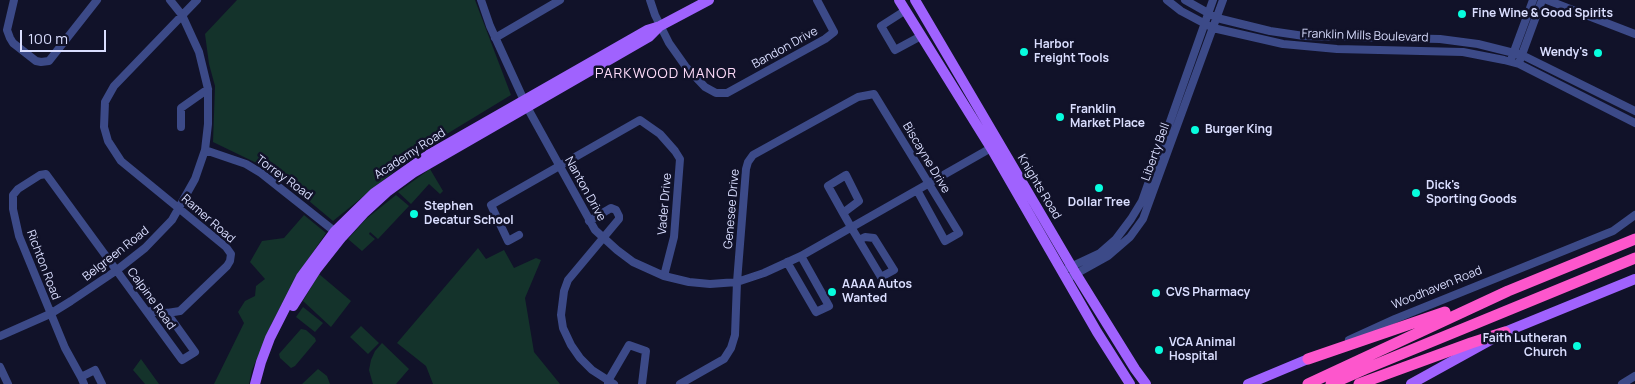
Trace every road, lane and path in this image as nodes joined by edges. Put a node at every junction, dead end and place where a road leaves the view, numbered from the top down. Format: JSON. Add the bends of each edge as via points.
{"nodes":[{"id":1,"x":14,"y":0,"type":"edge"},
{"id":2,"x":98,"y":0,"type":"edge"},
{"id":3,"x":170,"y":0,"type":"edge"},
{"id":4,"x":197,"y":0,"type":"edge"},
{"id":5,"x":482,"y":0,"type":"edge"},
{"id":6,"x":560,"y":0,"type":"edge"},
{"id":7,"x":650,"y":0,"type":"edge"},
{"id":8,"x":708,"y":0,"type":"edge"},
{"id":9,"x":817,"y":0,"type":"edge"},
{"id":10,"x":900,"y":0,"type":"edge"},
{"id":11,"x":914,"y":0,"type":"edge"},
{"id":12,"x":1167,"y":0,"type":"edge"},
{"id":13,"x":1185,"y":0,"type":"edge"},
{"id":14,"x":1213,"y":0,"type":"edge"},
{"id":15,"x":1223,"y":0,"type":"edge"},
{"id":16,"x":1533,"y":0,"type":"edge"},
{"id":17,"x":1542,"y":0,"type":"edge"},
{"id":18,"x":1547,"y":0,"type":"edge"},
{"id":19,"x":906,"y":10,"type":"junction"},
{"id":20,"x":1208,"y":13,"type":"junction"},
{"id":21,"x":182,"y":15,"type":"junction"},
{"id":22,"x":1216,"y":18,"type":"junction"},
{"id":23,"x":1204,"y":23,"type":"junction"},
{"id":24,"x":660,"y":26,"type":"junction"},
{"id":25,"x":1213,"y":28,"type":"junction"},
{"id":26,"x":1635,"y":34,"type":"edge"},
{"id":27,"x":921,"y":36,"type":"junction"},
{"id":28,"x":495,"y":38,"type":"junction"},
{"id":29,"x":1518,"y":54,"type":"junction"},
{"id":30,"x":1510,"y":61,"type":"junction"},
{"id":31,"x":1519,"y":64,"type":"junction"},
{"id":32,"x":208,"y":89,"type":"junction"},
{"id":33,"x":876,"y":96,"type":"joint"},
{"id":34,"x":525,"y":104,"type":"junction"},
{"id":35,"x":1635,"y":112,"type":"edge"},
{"id":36,"x":1635,"y":123,"type":"edge"},
{"id":37,"x":181,"y":127,"type":"dead end"},
{"id":38,"x":991,"y":148,"type":"junction"},
{"id":39,"x":205,"y":150,"type":"junction"},
{"id":40,"x":560,"y":166,"type":"junction"},
{"id":41,"x":46,"y":175,"type":"joint"},
{"id":42,"x":928,"y":183,"type":"junction"},
{"id":43,"x":917,"y":190,"type":"junction"},
{"id":44,"x":180,"y":208,"type":"junction"},
{"id":45,"x":843,"y":213,"type":"junction"},
{"id":46,"x":1635,"y":215,"type":"edge"},
{"id":47,"x":589,"y":221,"type":"junction"},
{"id":48,"x":850,"y":227,"type":"junction"},
{"id":49,"x":338,"y":234,"type":"junction"},
{"id":50,"x":519,"y":235,"type":"dead end"},
{"id":51,"x":602,"y":238,"type":"junction"},
{"id":52,"x":1635,"y":239,"type":"edge"},
{"id":53,"x":859,"y":240,"type":"junction"},
{"id":54,"x":801,"y":256,"type":"junction"},
{"id":55,"x":1635,"y":258,"type":"edge"},
{"id":56,"x":787,"y":262,"type":"junction"},
{"id":57,"x":117,"y":270,"type":"junction"},
{"id":58,"x":1069,"y":273,"type":"junction"},
{"id":59,"x":664,"y":276,"type":"junction"},
{"id":60,"x":1635,"y":279,"type":"edge"},
{"id":61,"x":737,"y":282,"type":"junction"},
{"id":62,"x":1508,"y":290,"type":"junction"},
{"id":63,"x":147,"y":311,"type":"junction"},
{"id":64,"x":167,"y":313,"type":"junction"},
{"id":65,"x":50,"y":314,"type":"junction"},
{"id":66,"x":1505,"y":332,"type":"junction"},
{"id":67,"x":0,"y":336,"type":"edge"},
{"id":68,"x":1308,"y":359,"type":"junction"},
{"id":69,"x":0,"y":367,"type":"edge"},
{"id":70,"x":1635,"y":376,"type":"edge"},
{"id":71,"x":83,"y":380,"type":"edge"},
{"id":72,"x":610,"y":383,"type":"edge"},
{"id":73,"x":8,"y":384,"type":"edge"},
{"id":74,"x":102,"y":384,"type":"edge"},
{"id":75,"x":255,"y":384,"type":"edge"},
{"id":76,"x":262,"y":384,"type":"edge"},
{"id":77,"x":642,"y":384,"type":"edge"},
{"id":78,"x":680,"y":384,"type":"edge"},
{"id":79,"x":1130,"y":384,"type":"edge"},
{"id":80,"x":1146,"y":384,"type":"edge"},
{"id":81,"x":1248,"y":384,"type":"edge"},
{"id":82,"x":1308,"y":384,"type":"edge"},
{"id":83,"x":1331,"y":384,"type":"edge"},
{"id":84,"x":1359,"y":384,"type":"edge"},
{"id":85,"x":1411,"y":384,"type":"edge"},
{"id":86,"x":1622,"y":384,"type":"edge"}],
"edges":[{"from":1,"to":2,"type":"street","via":[[7,30],[10,38],[41,62],[48,61]]},
{"from":3,"to":21,"type":"street","name":"Belgreen Road"},
{"from":4,"to":21,"type":"street"},
{"from":5,"to":28,"type":"street","name":"Nanton Drive"},
{"from":6,"to":28,"type":"street"},
{"from":7,"to":24,"type":"street","name":"Bandon Drive"},
{"from":8,"to":24,"type":"main road","name":"Academy Road"},
{"from":9,"to":24,"type":"street","name":"Bandon Drive","via":[[834,33],[727,93],[716,93],[705,87],[686,67]]},
{"from":10,"to":19,"type":"main road","name":"Knights Road"},
{"from":11,"to":58,"type":"main road","name":"Knights Road"},
{"from":12,"to":23,"type":"street","name":"Franklin Mills Boulevard"},
{"from":13,"to":20,"type":"street","name":"Franklin Mills Boulevard"},
{"from":14,"to":20,"type":"street","name":"Liberty Bell"},
{"from":15,"to":22,"type":"street","name":"Liberty Bell"},
{"from":16,"to":29,"type":"street"},
{"from":17,"to":29,"type":"street"},
{"from":18,"to":26,"type":"street"},
{"from":19,"to":27,"type":"main road","name":"Knights Road"},
{"from":19,"to":27,"type":"street","via":[[881,26],[896,50]]},
{"from":20,"to":22,"type":"street","name":"Franklin Mills Boulevard"},
{"from":20,"to":23,"type":"street","name":"Liberty Bell"},
{"from":21,"to":32,"type":"street","name":"Belgreen Road","via":[[199,52]]},
{"from":21,"to":44,"type":"street","name":"Ramer Road","via":[[114,86],[105,102],[104,118],[108,141],[121,161]]},
{"from":22,"to":25,"type":"street","name":"Liberty Bell"},
{"from":22,"to":29,"type":"street","name":"Franklin Mills Boulevard","via":[[1304,36],[1440,39]]},
{"from":23,"to":25,"type":"street","name":"Franklin Mills Boulevard"},
{"from":23,"to":58,"type":"street","name":"Liberty Bell","via":[[1142,201],[1116,239]]},
{"from":24,"to":34,"type":"main road","name":"Academy Road","via":[[647,30]]},
{"from":25,"to":30,"type":"street","name":"Franklin Mills Boulevard","via":[[1283,44],[1337,49],[1463,52]]},
{"from":25,"to":58,"type":"street","name":"Liberty Bell","via":[[1143,219],[1130,237],[1108,256]]},
{"from":27,"to":38,"type":"main road","name":"Knights Road"},
{"from":28,"to":34,"type":"street","name":"Nanton Drive"},
{"from":29,"to":30,"type":"street"},
{"from":29,"to":31,"type":"street"},
{"from":29,"to":35,"type":"street","name":"Franklin Mills Boulevard"},
{"from":30,"to":31,"type":"street","name":"Franklin Mills Boulevard"},
{"from":31,"to":36,"type":"street","name":"Franklin Mills Boulevard"},
{"from":32,"to":37,"type":"street","via":[[181,108]]},
{"from":32,"to":39,"type":"street","name":"Belgreen Road"},
{"from":33,"to":42,"type":"street","name":"Biscayne Drive"},
{"from":33,"to":61,"type":"street","name":"Genesee Drive","via":[[858,97],[753,155],[746,169]]},
{"from":34,"to":40,"type":"street","name":"Nanton Drive"},
{"from":34,"to":49,"type":"main road","name":"Academy Road","via":[[414,173]]},
{"from":38,"to":42,"type":"street","name":"Nanton Drive"},
{"from":38,"to":58,"type":"main road","name":"Knights Road"},
{"from":39,"to":44,"type":"street","name":"Belgreen Road","via":[[196,179]]},
{"from":39,"to":49,"type":"street","name":"Torrey Road","via":[[262,173]]},
{"from":40,"to":47,"type":"street","name":"Nanton Drive"},
{"from":40,"to":50,"type":"street","via":[[491,204],[508,241]]},
{"from":40,"to":59,"type":"street","name":"Vader Drive","via":[[640,120],[660,134],[680,159],[674,237]]},
{"from":41,"to":57,"type":"street","name":"Calpine Road"},
{"from":41,"to":65,"type":"street","name":"Richton Road","via":[[40,175],[18,189],[13,195],[13,209],[19,236]]},
{"from":42,"to":43,"type":"street","name":"Nanton Drive"},
{"from":42,"to":43,"type":"street","name":"Biscayne Drive","via":[[958,233],[945,241]]},
{"from":43,"to":48,"type":"street","name":"Nanton Drive"},
{"from":44,"to":57,"type":"street","name":"Belgreen Road","via":[[160,234]]},
{"from":44,"to":64,"type":"street","name":"Ramer Road","via":[[231,254],[226,266],[180,312]]},
{"from":45,"to":45,"type":"street","via":[[828,186],[846,175],[859,201]]},
{"from":45,"to":48,"type":"street"},
{"from":46,"to":68,"type":"street","name":"Woodhaven Road","via":[[1612,231],[1393,320]]},
{"from":47,"to":51,"type":"street","name":"Nanton Drive"},
{"from":47,"to":51,"type":"street","via":[[611,208],[616,210],[619,219]]},
{"from":48,"to":53,"type":"street"},
{"from":48,"to":54,"type":"street","name":"Nanton Drive"},
{"from":49,"to":75,"type":"main road","name":"Academy Road","via":[[301,277],[270,338]]},
{"from":49,"to":76,"type":"main road","name":"Academy Road","via":[[288,314]]},
{"from":51,"to":59,"type":"street","name":"Nanton Drive","via":[[634,262]]},
{"from":51,"to":72,"type":"street","via":[[568,280],[561,316],[570,344],[580,358]]},
{"from":52,"to":62,"type":"highway"},
{"from":53,"to":53,"type":"street","via":[[874,238],[894,270],[881,277]]},
{"from":54,"to":56,"type":"street","name":"Nanton Drive"},
{"from":54,"to":56,"type":"street","via":[[829,306],[816,312]]},
{"from":55,"to":83,"type":"highway"},
{"from":56,"to":61,"type":"street","name":"Nanton Drive","via":[[764,274]]},
{"from":57,"to":63,"type":"street","name":"Calpine Road"},
{"from":57,"to":65,"type":"street","name":"Belgreen Road"},
{"from":58,"to":79,"type":"main road","name":"Knights Road","via":[[1097,332]]},
{"from":58,"to":80,"type":"main road","name":"Knights Road"},
{"from":59,"to":61,"type":"street","name":"Nanton Drive","via":[[710,284]]},
{"from":60,"to":66,"type":"main road"},
{"from":61,"to":78,"type":"street","name":"Genesee Drive","via":[[732,346],[724,359]]},
{"from":62,"to":68,"type":"highway"},
{"from":62,"to":82,"type":"highway"},
{"from":63,"to":64,"type":"street","name":"Ramer Road"},
{"from":63,"to":64,"type":"street","name":"Calpine Road","via":[[182,360],[196,352]]},
{"from":65,"to":67,"type":"street","name":"Belgreen Road"},
{"from":65,"to":71,"type":"street","name":"Richton Road"},
{"from":66,"to":84,"type":"highway"},
{"from":66,"to":85,"type":"main road"},
{"from":68,"to":81,"type":"main road","name":"Woodhaven Road"},
{"from":69,"to":73,"type":"street"},
{"from":70,"to":86,"type":"street"},
{"from":71,"to":74,"type":"street","name":"Richton Road","via":[[95,370]]},
{"from":72,"to":77,"type":"street","via":[[629,344],[646,351]]}]}
